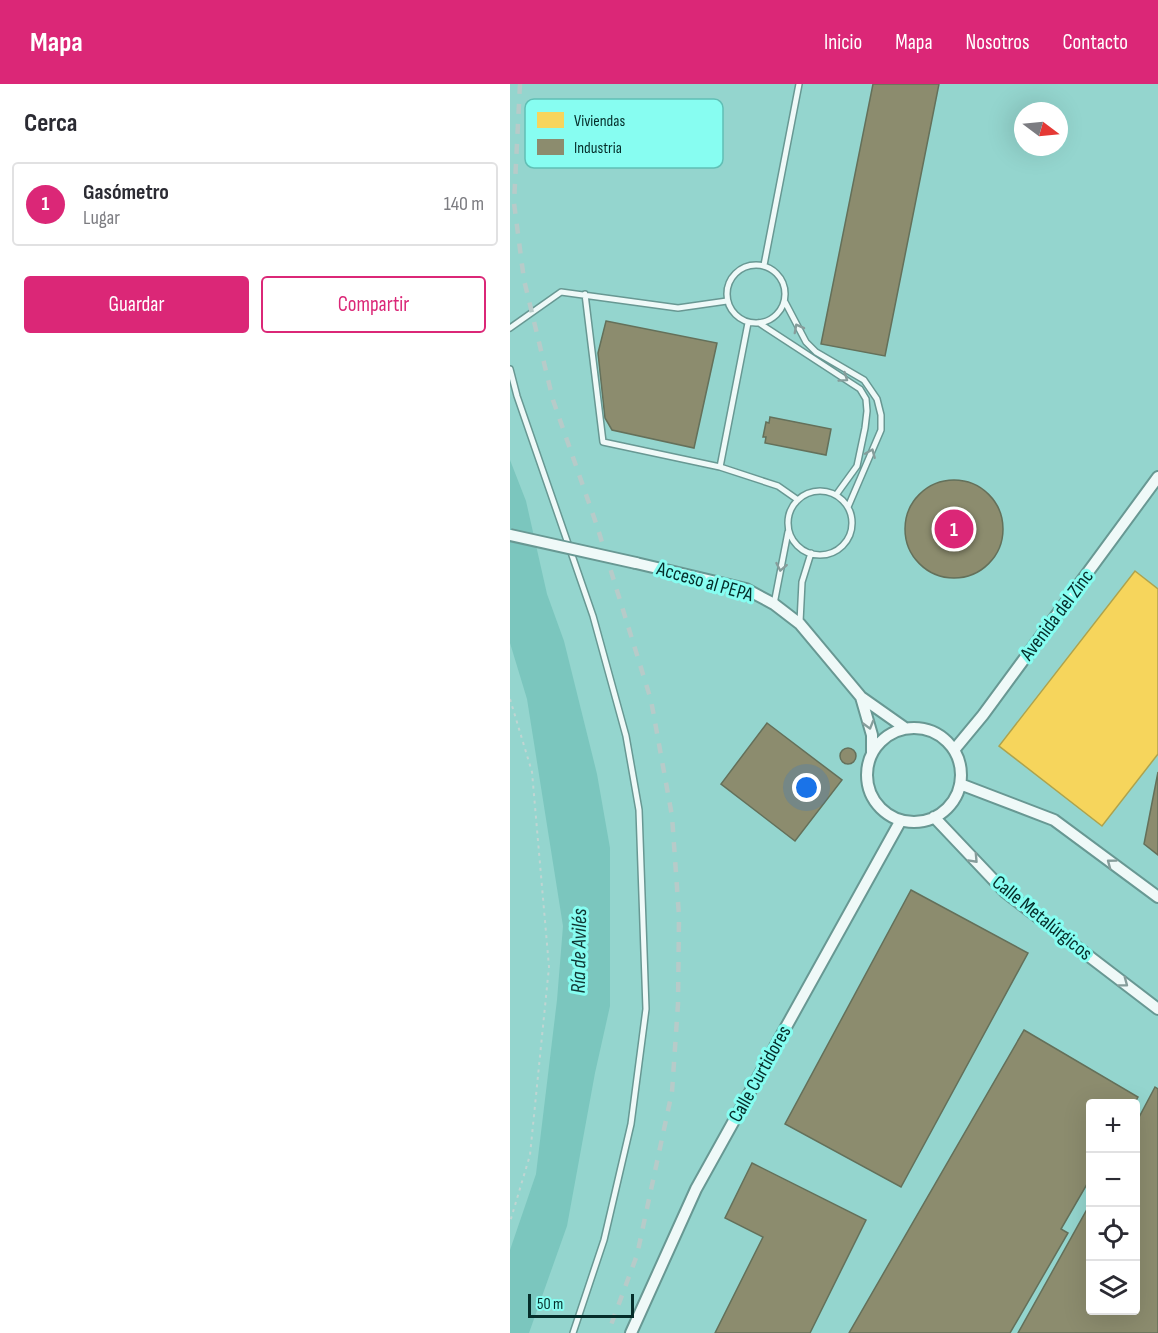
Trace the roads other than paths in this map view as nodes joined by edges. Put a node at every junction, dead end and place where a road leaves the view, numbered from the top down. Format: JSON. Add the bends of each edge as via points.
{"nodes":[{"id":1,"x":799,"y":84,"type":"edge"},
{"id":2,"x":764,"y":265,"type":"junction"},
{"id":3,"x":585,"y":294,"type":"junction"},
{"id":4,"x":727,"y":301,"type":"junction"},
{"id":5,"x":785,"y":302,"type":"junction"},
{"id":6,"x":748,"y":322,"type":"junction"},
{"id":7,"x":759,"y":323,"type":"junction"},
{"id":8,"x":510,"y":328,"type":"edge"},
{"id":9,"x":510,"y":369,"type":"edge"},
{"id":10,"x":720,"y":467,"type":"junction"},
{"id":11,"x":1158,"y":477,"type":"edge"},
{"id":12,"x":836,"y":495,"type":"junction"},
{"id":13,"x":798,"y":500,"type":"junction"},
{"id":14,"x":848,"y":507,"type":"junction"},
{"id":15,"x":789,"y":531,"type":"junction"},
{"id":16,"x":510,"y":535,"type":"edge"},
{"id":17,"x":811,"y":554,"type":"junction"},
{"id":18,"x":774,"y":604,"type":"junction"},
{"id":19,"x":800,"y":624,"type":"junction"},
{"id":20,"x":861,"y":697,"type":"junction"},
{"id":21,"x":905,"y":728,"type":"junction"},
{"id":22,"x":954,"y":750,"type":"junction"},
{"id":23,"x":872,"y":753,"type":"junction"},
{"id":24,"x":960,"y":784,"type":"junction"},
{"id":25,"x":934,"y":817,"type":"junction"},
{"id":26,"x":901,"y":820,"type":"junction"},
{"id":27,"x":1158,"y":897,"type":"edge"},
{"id":28,"x":1158,"y":1009,"type":"edge"},
{"id":29,"x":573,"y":1333,"type":"edge"},
{"id":30,"x":631,"y":1333,"type":"edge"}],
"edges":[{"from":1,"to":2,"type":"lane"},
{"from":2,"to":4,"type":"lane","via":[[749,265],[735,272],[728,286]]},
{"from":2,"to":5,"type":"lane","via":[[778,273],[785,287]]},
{"from":3,"to":4,"type":"lane","via":[[678,308]]},
{"from":3,"to":8,"type":"lane","via":[[561,292]]},
{"from":3,"to":10,"type":"lane","via":[[603,442]]},
{"from":4,"to":6,"type":"lane","via":[[735,315]]},
{"from":5,"to":7,"type":"lane","via":[[777,315]]},
{"from":14,"to":5,"type":"lane","one_way":true,"via":[[881,430],[878,399],[864,380],[806,342]]},
{"from":6,"to":7,"type":"lane"},
{"from":6,"to":10,"type":"lane"},
{"from":7,"to":12,"type":"lane","one_way":true,"via":[[860,389],[866,399],[857,466]]},
{"from":9,"to":29,"type":"lane","via":[[593,616],[626,736],[639,810],[646,1009],[631,1124],[604,1240]]},
{"from":10,"to":13,"type":"lane","via":[[778,486]]},
{"from":11,"to":22,"type":"street","name":"Avenida del Zinc"},
{"from":12,"to":13,"type":"lane","via":[[818,491]]},
{"from":12,"to":14,"type":"lane"},
{"from":13,"to":15,"type":"lane","via":[[789,514]]},
{"from":14,"to":17,"type":"lane","via":[[851,528],[841,547],[822,555]]},
{"from":15,"to":17,"type":"lane","via":[[793,541]]},
{"from":15,"to":18,"type":"lane","one_way":true},
{"from":16,"to":18,"type":"street","name":"Acceso al PEPA","bridge":true,"via":[[746,589]]},
{"from":17,"to":19,"type":"lane","via":[[802,582]]},
{"from":18,"to":19,"type":"street","name":"Acceso al PEPA"},
{"from":19,"to":20,"type":"street","name":"Acceso al PEPA"},
{"from":20,"to":21,"type":"street"},
{"from":20,"to":23,"type":"street","one_way":true,"via":[[872,735]]},
{"from":21,"to":22,"type":"street","via":[[933,732]]},
{"from":21,"to":23,"type":"street","via":[[880,741]]},
{"from":22,"to":24,"type":"street"},
{"from":23,"to":26,"type":"street","via":[[867,766],[870,793],[888,814]]},
{"from":24,"to":25,"type":"street","via":[[951,803]]},
{"from":27,"to":24,"type":"street","one_way":true,"via":[[1054,820]]},
{"from":25,"to":26,"type":"street"},
{"from":25,"to":28,"type":"street","name":"Calle Metalúrgicos","one_way":true,"via":[[1005,891]]},
{"from":26,"to":30,"type":"street","name":"Calle Curtidores","via":[[696,1189]]}]}
